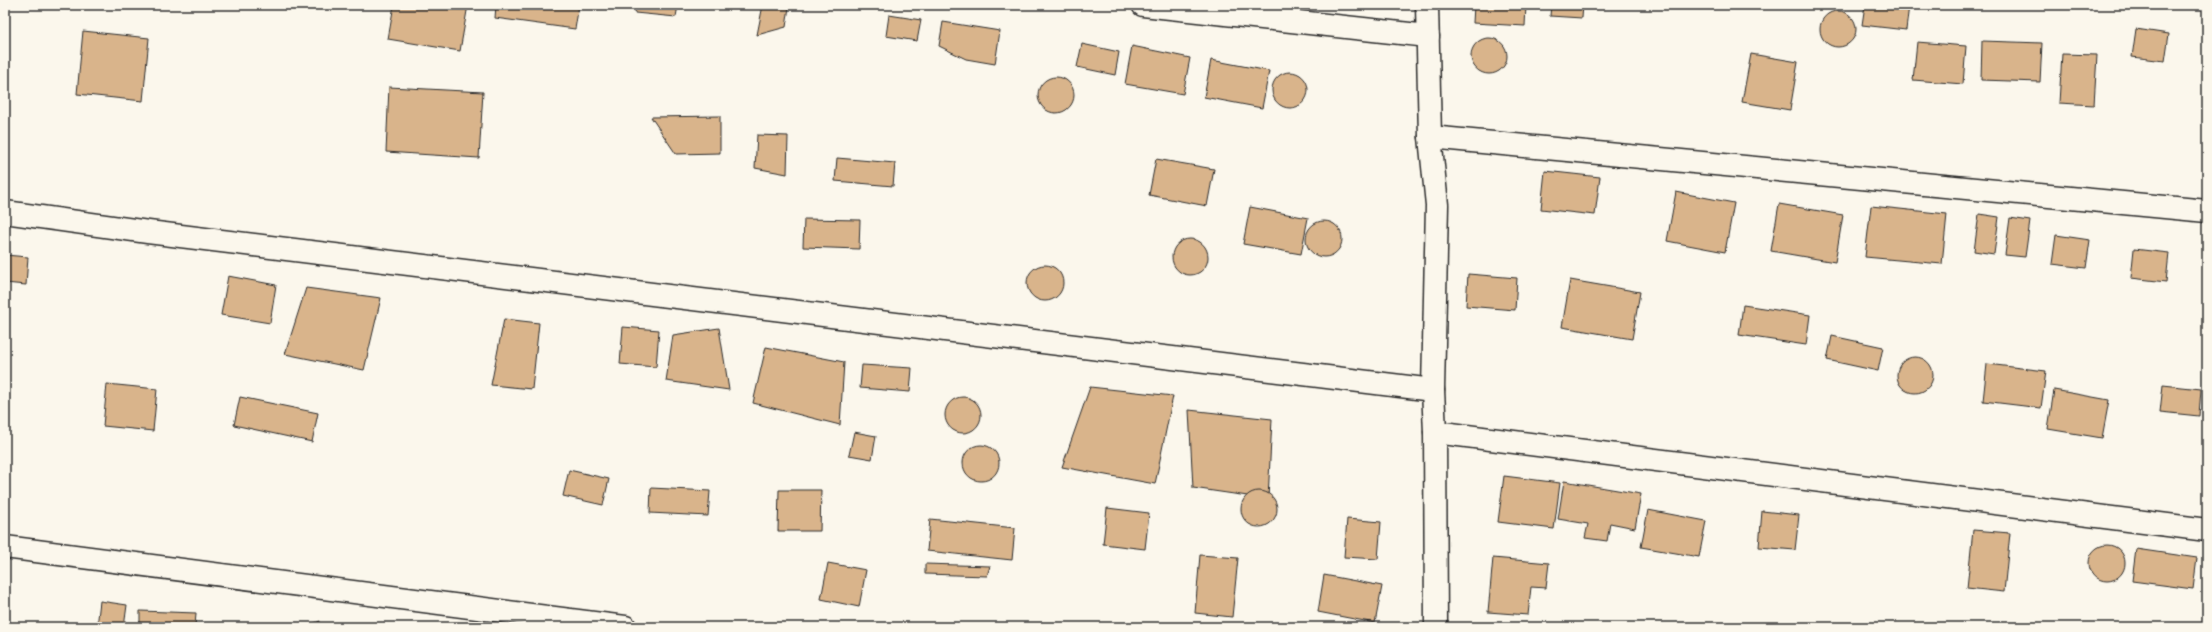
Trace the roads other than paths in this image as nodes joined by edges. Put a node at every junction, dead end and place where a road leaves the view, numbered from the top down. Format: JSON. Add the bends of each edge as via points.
{"nodes":[{"id":1,"x":1143,"y":5,"type":"edge"},
{"id":2,"x":1427,"y":5,"type":"edge"},
{"id":3,"x":1428,"y":36,"type":"junction"},
{"id":4,"x":1430,"y":137,"type":"junction"},
{"id":5,"x":2207,"y":211,"type":"edge"},
{"id":6,"x":5,"y":212,"type":"edge"},
{"id":7,"x":1433,"y":390,"type":"junction"},
{"id":8,"x":1435,"y":432,"type":"junction"},
{"id":9,"x":2207,"y":530,"type":"edge"},
{"id":10,"x":5,"y":547,"type":"edge"},
{"id":11,"x":625,"y":627,"type":"edge"},
{"id":12,"x":1436,"y":627,"type":"edge"}],
"edges":[{"from":1,"to":3,"type":"street"},
{"from":2,"to":3,"type":"street"},
{"from":3,"to":4,"type":"street"},
{"from":4,"to":5,"type":"street"},
{"from":4,"to":7,"type":"street","via":[[1437,205]]},
{"from":6,"to":7,"type":"street","via":[[163,234]]},
{"from":7,"to":8,"type":"street"},
{"from":8,"to":9,"type":"street"},
{"from":8,"to":12,"type":"street"},
{"from":10,"to":11,"type":"street"}]}
